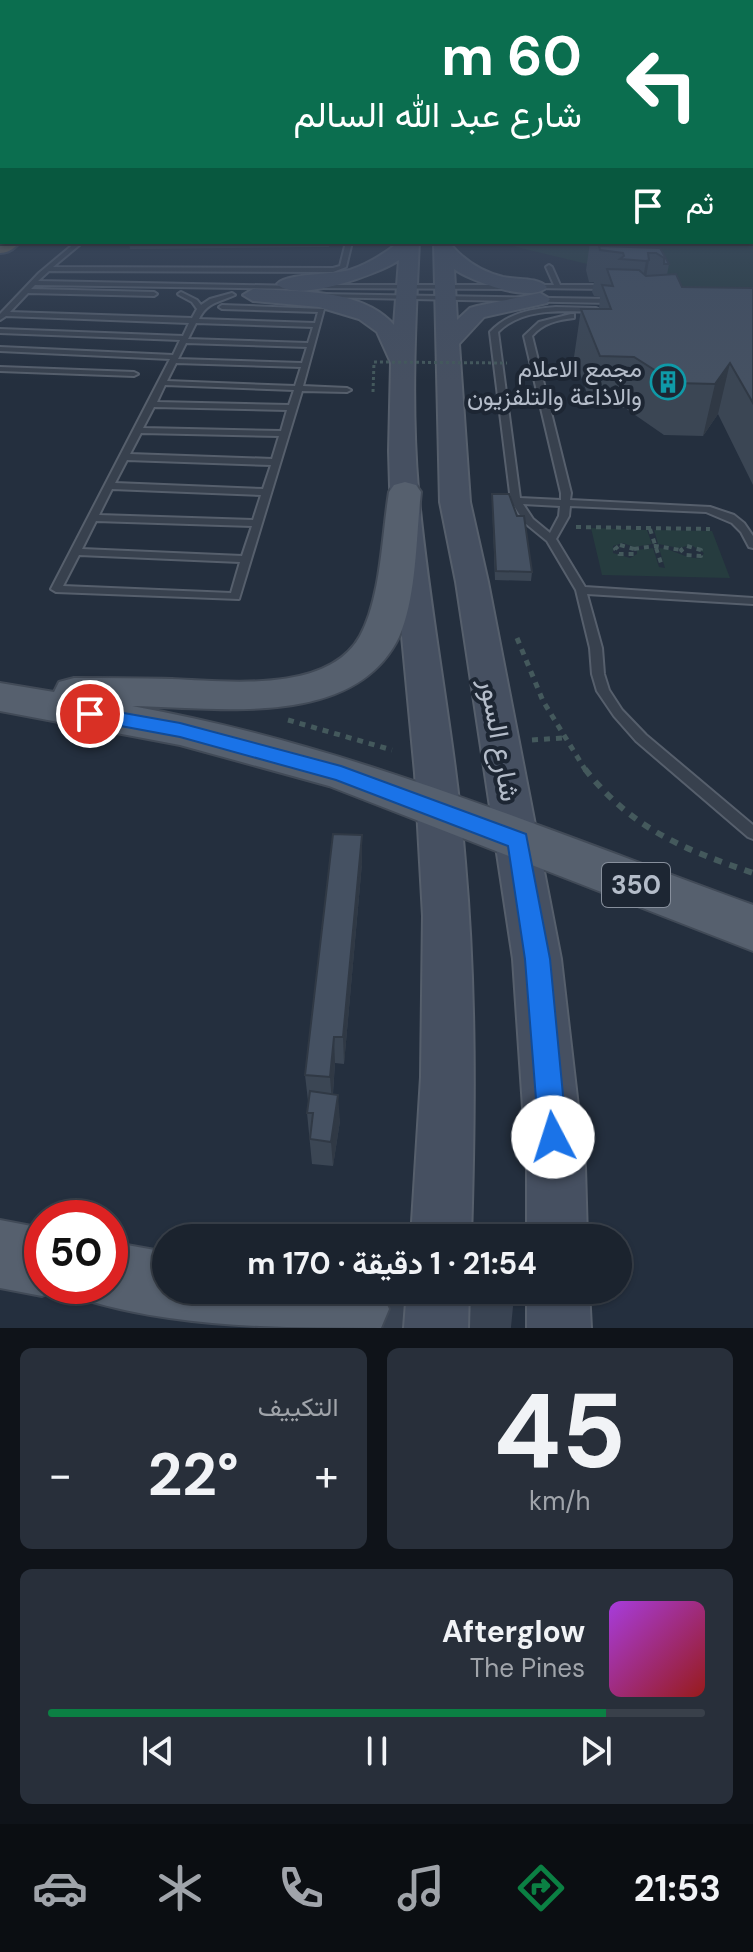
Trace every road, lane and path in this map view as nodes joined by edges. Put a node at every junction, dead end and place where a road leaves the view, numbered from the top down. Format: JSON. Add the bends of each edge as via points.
{"nodes":[{"id":1,"x":62,"y":257,"type":"edge"},
{"id":2,"x":345,"y":257,"type":"edge"},
{"id":3,"x":394,"y":257,"type":"edge"},
{"id":4,"x":409,"y":257,"type":"edge"},
{"id":5,"x":443,"y":257,"type":"edge"},
{"id":6,"x":451,"y":257,"type":"edge"},
{"id":7,"x":549,"y":267,"type":"dead end"},
{"id":8,"x":47,"y":269,"type":"junction"},
{"id":9,"x":34,"y":283,"type":"junction"},
{"id":10,"x":591,"y":287,"type":"junction"},
{"id":11,"x":613,"y":287,"type":"edge"},
{"id":12,"x":26,"y":291,"type":"junction"},
{"id":13,"x":406,"y":291,"type":"junction"},
{"id":14,"x":444,"y":291,"type":"junction"},
{"id":15,"x":545,"y":291,"type":"junction"},
{"id":16,"x":244,"y":293,"type":"junction"},
{"id":17,"x":181,"y":294,"type":"junction"},
{"id":18,"x":593,"y":300,"type":"junction"},
{"id":19,"x":222,"y":307,"type":"dead end"},
{"id":20,"x":200,"y":309,"type":"junction"},
{"id":21,"x":611,"y":309,"type":"junction"},
{"id":22,"x":2,"y":316,"type":"edge"},
{"id":23,"x":194,"y":321,"type":"junction"},
{"id":24,"x":317,"y":325,"type":"junction"},
{"id":25,"x":0,"y":331,"type":"edge"},
{"id":26,"x":184,"y":340,"type":"junction"},
{"id":27,"x":447,"y":343,"type":"junction"},
{"id":28,"x":311,"y":345,"type":"junction"},
{"id":29,"x":0,"y":349,"type":"edge"},
{"id":30,"x":175,"y":359,"type":"junction"},
{"id":31,"x":507,"y":363,"type":"dead end"},
{"id":32,"x":305,"y":365,"type":"junction"},
{"id":33,"x":389,"y":365,"type":"junction"},
{"id":34,"x":0,"y":369,"type":"edge"},
{"id":35,"x":134,"y":374,"type":"dead end"},
{"id":36,"x":163,"y":383,"type":"junction"},
{"id":37,"x":299,"y":388,"type":"junction"},
{"id":38,"x":347,"y":390,"type":"dead end"},
{"id":39,"x":373,"y":392,"type":"dead end"},
{"id":40,"x":152,"y":404,"type":"junction"},
{"id":41,"x":292,"y":408,"type":"junction"},
{"id":42,"x":139,"y":430,"type":"junction"},
{"id":43,"x":284,"y":434,"type":"junction"},
{"id":44,"x":124,"y":457,"type":"junction"},
{"id":45,"x":276,"y":462,"type":"junction"},
{"id":46,"x":110,"y":486,"type":"junction"},
{"id":47,"x":267,"y":492,"type":"junction"},
{"id":48,"x":405,"y":492,"type":"junction"},
{"id":49,"x":516,"y":501,"type":"junction"},
{"id":50,"x":566,"y":504,"type":"junction"},
{"id":51,"x":94,"y":518,"type":"junction"},
{"id":52,"x":258,"y":523,"type":"junction"},
{"id":53,"x":559,"y":526,"type":"junction"},
{"id":54,"x":650,"y":529,"type":"junction"},
{"id":55,"x":746,"y":530,"type":"junction"},
{"id":56,"x":551,"y":539,"type":"junction"},
{"id":57,"x":753,"y":545,"type":"edge"},
{"id":58,"x":655,"y":546,"type":"junction"},
{"id":59,"x":634,"y":549,"type":"dead end"},
{"id":60,"x":681,"y":550,"type":"dead end"},
{"id":61,"x":76,"y":552,"type":"junction"},
{"id":62,"x":247,"y":559,"type":"junction"},
{"id":63,"x":662,"y":566,"type":"dead end"},
{"id":64,"x":581,"y":590,"type":"junction"},
{"id":65,"x":753,"y":601,"type":"edge"},
{"id":66,"x":517,"y":638,"type":"dead end"},
{"id":67,"x":0,"y":694,"type":"edge"},
{"id":68,"x":277,"y":717,"type":"dead end"},
{"id":69,"x":563,"y":738,"type":"junction"},
{"id":70,"x":532,"y":740,"type":"dead end"},
{"id":71,"x":392,"y":750,"type":"dead end"},
{"id":72,"x":439,"y":810,"type":"junction"},
{"id":73,"x":753,"y":833,"type":"edge"},
{"id":74,"x":518,"y":841,"type":"junction"},
{"id":75,"x":753,"y":873,"type":"edge"},
{"id":76,"x":753,"y":928,"type":"edge"},
{"id":77,"x":442,"y":1224,"type":"edge"},
{"id":78,"x":557,"y":1224,"type":"edge"},
{"id":79,"x":0,"y":1254,"type":"edge"},
{"id":80,"x":24,"y":1259,"type":"edge"},
{"id":81,"x":128,"y":1280,"type":"edge"},
{"id":82,"x":152,"y":1284,"type":"edge"},
{"id":83,"x":308,"y":1304,"type":"edge"},
{"id":84,"x":437,"y":1304,"type":"edge"},
{"id":85,"x":558,"y":1304,"type":"edge"},
{"id":86,"x":354,"y":1309,"type":"tunnel mouth"},
{"id":87,"x":436,"y":1328,"type":"edge"},
{"id":88,"x":559,"y":1328,"type":"edge"}],
"edges":[{"from":1,"to":8,"type":"lane"},
{"from":2,"to":8,"type":"lane","via":[[338,270]]},
{"from":3,"to":16,"type":"main road","via":[[356,275]]},
{"from":4,"to":13,"type":"main road"},
{"from":5,"to":14,"type":"main road","name":"شارع السور"},
{"from":6,"to":15,"type":"main road","via":[[471,274]]},
{"from":7,"to":15,"type":"lane"},
{"from":8,"to":9,"type":"lane"},
{"from":9,"to":12,"type":"lane"},
{"from":9,"to":16,"type":"lane"},
{"from":10,"to":11,"type":"lane"},
{"from":10,"to":15,"type":"lane"},
{"from":10,"to":18,"type":"lane"},
{"from":12,"to":17,"type":"lane"},
{"from":12,"to":22,"type":"lane"},
{"from":13,"to":14,"type":"lane"},
{"from":13,"to":16,"type":"lane"},
{"from":13,"to":33,"type":"main road"},
{"from":14,"to":15,"type":"lane"},
{"from":14,"to":15,"type":"lane"},
{"from":14,"to":27,"type":"main road","name":"شارع السور"},
{"from":15,"to":18,"type":"lane"},
{"from":15,"to":27,"type":"main road","via":[[477,312]]},
{"from":16,"to":17,"type":"lane"},
{"from":16,"to":20,"type":"lane","via":[[212,300]]},
{"from":16,"to":33,"type":"main road","via":[[327,303],[366,315],[382,324]]},
{"from":17,"to":20,"type":"lane"},
{"from":18,"to":21,"type":"lane"},
{"from":19,"to":24,"type":"lane","via":[[322,310]]},
{"from":20,"to":23,"type":"lane"},
{"from":21,"to":49,"type":"lane","via":[[531,314],[505,322],[494,332]]},
{"from":21,"to":50,"type":"lane","via":[[557,318],[534,327],[528,336]]},
{"from":22,"to":23,"type":"lane"},
{"from":23,"to":24,"type":"lane"},
{"from":23,"to":26,"type":"lane"},
{"from":24,"to":28,"type":"lane"},
{"from":25,"to":26,"type":"lane"},
{"from":26,"to":28,"type":"lane"},
{"from":26,"to":30,"type":"lane"},
{"from":27,"to":74,"type":"main road","name":"شارع السور","via":[[455,502]]},
{"from":28,"to":32,"type":"lane"},
{"from":29,"to":30,"type":"lane"},
{"from":30,"to":32,"type":"lane"},
{"from":30,"to":36,"type":"lane"},
{"from":31,"to":33,"type":"path","bridge":true},
{"from":32,"to":37,"type":"lane"},
{"from":33,"to":39,"type":"path"},
{"from":33,"to":48,"type":"main road"},
{"from":34,"to":35,"type":"lane"},
{"from":36,"to":37,"type":"lane"},
{"from":36,"to":40,"type":"lane"},
{"from":37,"to":38,"type":"lane"},
{"from":37,"to":41,"type":"lane"},
{"from":40,"to":41,"type":"lane"},
{"from":40,"to":42,"type":"lane"},
{"from":41,"to":43,"type":"lane"},
{"from":42,"to":43,"type":"lane"},
{"from":42,"to":44,"type":"lane"},
{"from":43,"to":45,"type":"lane"},
{"from":44,"to":45,"type":"lane"},
{"from":44,"to":46,"type":"lane"},
{"from":45,"to":47,"type":"lane"},
{"from":46,"to":47,"type":"lane"},
{"from":46,"to":51,"type":"lane"},
{"from":47,"to":52,"type":"lane"},
{"from":48,"to":67,"type":"main road","via":[[380,636],[363,659],[331,679],[305,689],[258,695]]},
{"from":48,"to":72,"type":"main road"},
{"from":49,"to":50,"type":"lane"},
{"from":49,"to":56,"type":"lane"},
{"from":50,"to":53,"type":"lane"},
{"from":50,"to":55,"type":"lane","via":[[707,509],[735,518]]},
{"from":51,"to":52,"type":"lane"},
{"from":51,"to":61,"type":"lane"},
{"from":52,"to":62,"type":"lane"},
{"from":53,"to":54,"type":"path"},
{"from":53,"to":56,"type":"lane"},
{"from":54,"to":55,"type":"path"},
{"from":54,"to":58,"type":"path"},
{"from":55,"to":57,"type":"lane"},
{"from":56,"to":64,"type":"lane"},
{"from":58,"to":59,"type":"path"},
{"from":58,"to":60,"type":"path"},
{"from":58,"to":63,"type":"path"},
{"from":61,"to":62,"type":"lane"},
{"from":61,"to":62,"type":"lane","via":[[56,589],[235,597]]},
{"from":64,"to":65,"type":"lane"},
{"from":64,"to":73,"type":"lane","via":[[603,691],[618,713]]},
{"from":66,"to":69,"type":"path"},
{"from":67,"to":72,"type":"main road","number":"350","via":[[180,730],[341,773]]},
{"from":68,"to":71,"type":"path"},
{"from":69,"to":70,"type":"path"},
{"from":69,"to":75,"type":"path","via":[[591,781],[627,815],[680,848]]},
{"from":72,"to":74,"type":"main road","number":"350"},
{"from":72,"to":77,"type":"main road","via":[[448,950]]},
{"from":74,"to":76,"type":"main road","number":"350"},
{"from":74,"to":78,"type":"main road","name":"شارع السور","via":[[537,959]]},
{"from":79,"to":80,"type":"main road"},
{"from":81,"to":82,"type":"main road"},
{"from":83,"to":86,"type":"main road"},
{"from":84,"to":87,"type":"main road"},
{"from":85,"to":88,"type":"main road"}]}
